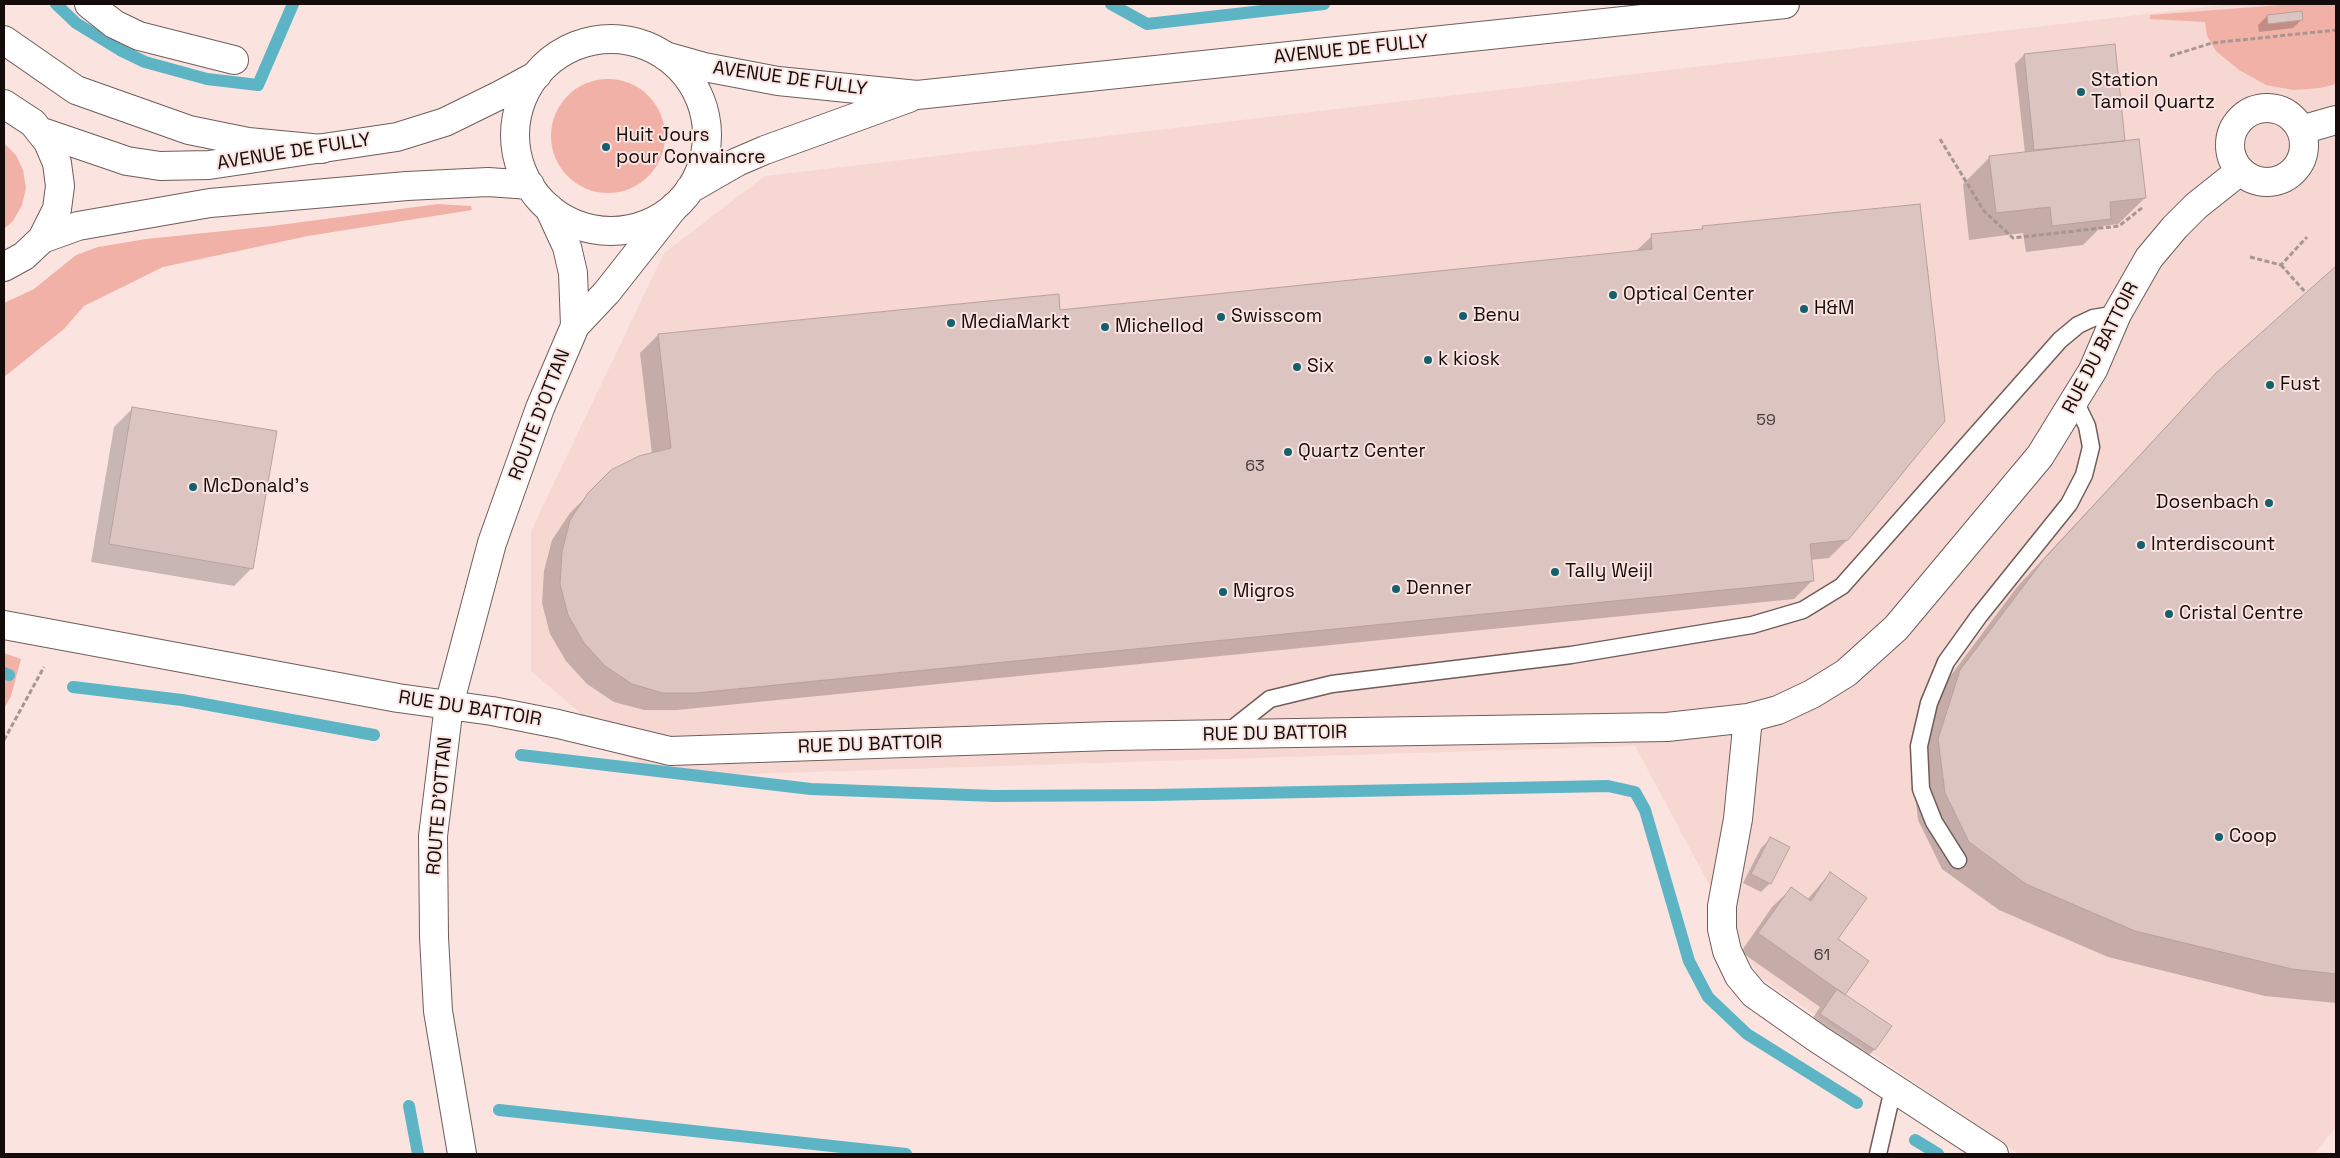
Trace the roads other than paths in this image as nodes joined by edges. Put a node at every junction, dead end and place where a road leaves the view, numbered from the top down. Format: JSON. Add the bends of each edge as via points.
{"nodes":[{"id":1,"x":89,"y":4,"type":"edge"},
{"id":2,"x":1785,"y":4,"type":"edge"},
{"id":3,"x":4,"y":40,"type":"edge"},
{"id":4,"x":665,"y":56,"type":"junction"},
{"id":5,"x":234,"y":60,"type":"dead end"},
{"id":6,"x":537,"y":75,"type":"junction"},
{"id":7,"x":917,"y":95,"type":"junction"},
{"id":8,"x":4,"y":104,"type":"edge"},
{"id":9,"x":2336,"y":120,"type":"edge"},
{"id":10,"x":2301,"y":130,"type":"junction"},
{"id":11,"x":42,"y":132,"type":"junction"},
{"id":12,"x":322,"y":149,"type":"junction"},
{"id":13,"x":2240,"y":171,"type":"junction"},
{"id":14,"x":530,"y":185,"type":"junction"},
{"id":15,"x":682,"y":198,"type":"junction"},
{"id":16,"x":549,"y":208,"type":"junction"},
{"id":17,"x":42,"y":239,"type":"junction"},
{"id":18,"x":4,"y":267,"type":"edge"},
{"id":19,"x":2117,"y":314,"type":"junction"},
{"id":20,"x":575,"y":326,"type":"junction"},
{"id":21,"x":2075,"y":401,"type":"junction"},
{"id":22,"x":4,"y":625,"type":"edge"},
{"id":23,"x":449,"y":705,"type":"junction"},
{"id":24,"x":1748,"y":718,"type":"junction"},
{"id":25,"x":1225,"y":734,"type":"junction"},
{"id":26,"x":1958,"y":860,"type":"dead end"},
{"id":27,"x":1893,"y":1089,"type":"junction"},
{"id":28,"x":462,"y":1154,"type":"edge"},
{"id":29,"x":1878,"y":1154,"type":"edge"},
{"id":30,"x":1994,"y":1154,"type":"edge"}],
"edges":[{"from":1,"to":5,"type":"main road","via":[[114,24],[139,36]]},
{"from":2,"to":7,"type":"main road","name":"AVENUE DE FULLY"},
{"from":3,"to":12,"type":"main road","via":[[76,90],[189,130],[248,142]]},
{"from":4,"to":6,"type":"main road","via":[[635,42],[597,40],[561,53]]},
{"from":4,"to":7,"type":"main road","name":"AVENUE DE FULLY","via":[[778,81]]},
{"from":4,"to":15,"type":"main road","via":[[691,82],[701,102],[707,132],[703,162]]},
{"from":6,"to":12,"type":"main road","name":"AVENUE DE FULLY","via":[[445,122],[398,136]]},
{"from":6,"to":14,"type":"main road","via":[[526,91],[516,129],[521,167]]},
{"from":7,"to":15,"type":"main road","name":"AVENUE DE FULLY","via":[[737,162]]},
{"from":8,"to":11,"type":"main road","via":[[24,115]]},
{"from":9,"to":10,"type":"main road"},
{"from":10,"to":13,"type":"main road","via":[[2304,150],[2296,170],[2287,177],[2277,182],[2257,182]]},
{"from":10,"to":13,"type":"main road","via":[[2296,122],[2279,110],[2259,108],[2249,112],[2236,125],[2230,141],[2233,162]]},
{"from":11,"to":12,"type":"main road","name":"AVENUE DE FULLY","via":[[127,161],[160,166],[209,165]]},
{"from":11,"to":17,"type":"main road","via":[[53,153],[60,186],[55,214]]},
{"from":13,"to":19,"type":"main road","name":"RUE DU BATTOIR","via":[[2175,227],[2149,258]]},
{"from":14,"to":16,"type":"main road"},
{"from":14,"to":17,"type":"main road","name":"AVENUE DE FULLY","via":[[488,182],[407,186],[210,203],[78,226]]},
{"from":15,"to":16,"type":"main road","name":"AVENUE DE FULLY","via":[[647,224],[613,231],[579,225]]},
{"from":15,"to":20,"type":"main road","name":"ROUTE D'OTTAN","via":[[607,292]]},
{"from":16,"to":20,"type":"main road","name":"ROUTE D'OTTAN","via":[[567,246],[576,297]]},
{"from":17,"to":18,"type":"main road","via":[[24,256]]},
{"from":19,"to":21,"type":"main road","name":"RUE DU BATTOIR","via":[[2093,370]]},
{"from":19,"to":25,"type":"lane","via":[[2093,318],[2060,340],[1842,586],[1803,610],[1752,625],[1571,655],[1332,684],[1270,699]]},
{"from":20,"to":23,"type":"main road","name":"ROUTE D'OTTAN","via":[[540,408],[492,543]]},
{"from":21,"to":24,"type":"main road","name":"RUE DU BATTOIR","via":[[2040,456],[1896,628],[1846,673],[1778,710]]},
{"from":21,"to":26,"type":"lane","via":[[2087,426],[2091,447],[2084,475],[2069,504],[1946,662],[1929,703],[1920,746],[1921,789],[1934,822]]},
{"from":22,"to":23,"type":"main road","name":"RUE DU BATTOIR"},
{"from":23,"to":25,"type":"main road","name":"RUE DU BATTOIR","via":[[558,724],[670,751]]},
{"from":23,"to":28,"type":"main road","name":"ROUTE D'OTTAN","via":[[433,836],[434,937],[438,1010]]},
{"from":24,"to":25,"type":"main road","name":"RUE DU BATTOIR","via":[[1668,727]]},
{"from":24,"to":27,"type":"main road","via":[[1738,819],[1722,906],[1722,929],[1727,951],[1739,976],[1754,994]]},
{"from":27,"to":29,"type":"lane"},
{"from":27,"to":30,"type":"main road"}]}
